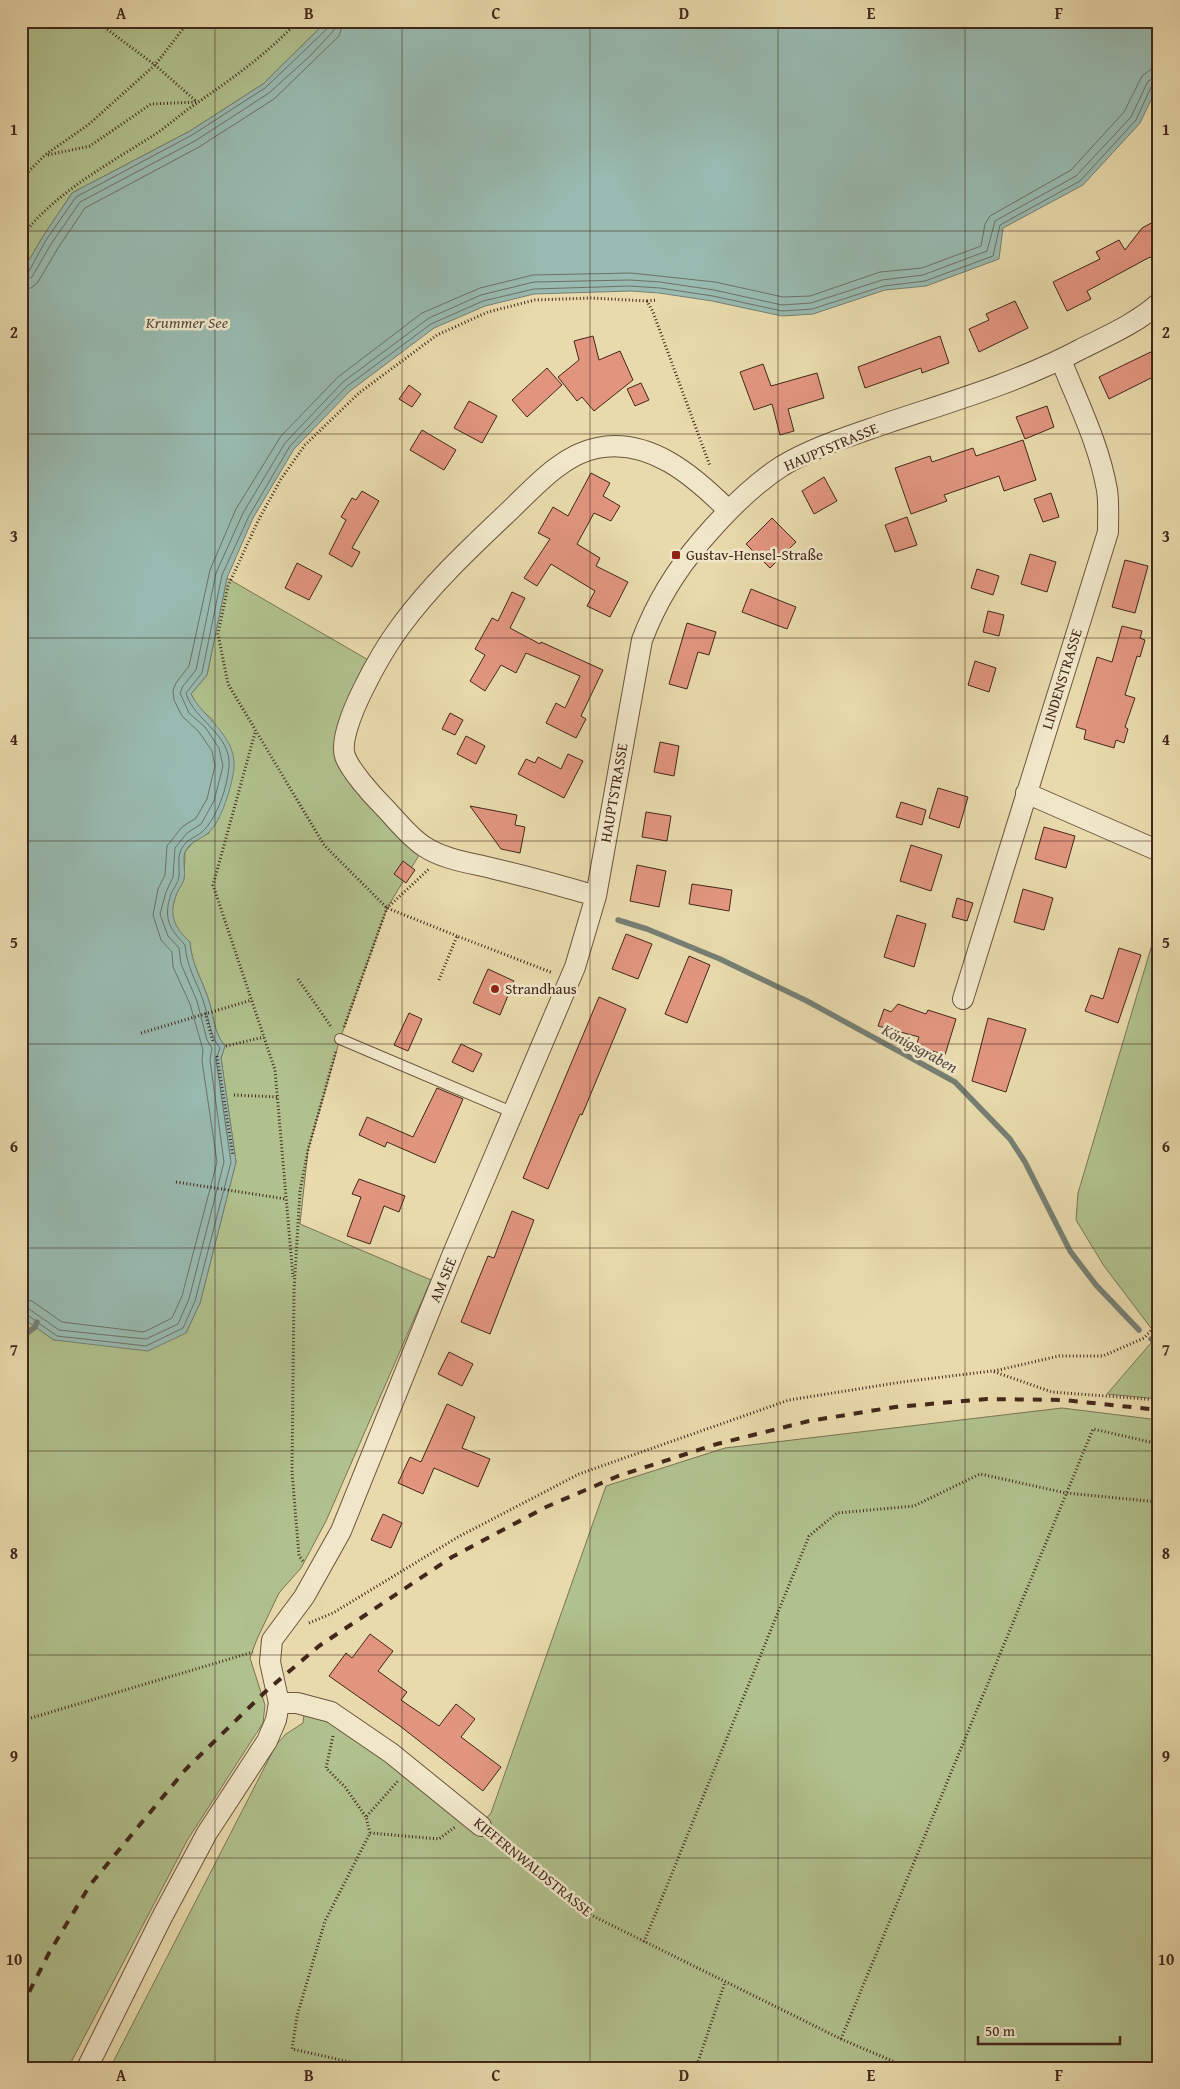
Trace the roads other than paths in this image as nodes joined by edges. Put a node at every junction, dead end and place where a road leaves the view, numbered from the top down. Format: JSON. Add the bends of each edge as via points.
{"nodes":[{"id":1,"x":1159,"y":303,"type":"edge"},
{"id":2,"x":1061,"y":360,"type":"junction"},
{"id":3,"x":728,"y":510,"type":"junction"},
{"id":4,"x":1026,"y":793,"type":"junction"},
{"id":5,"x":1159,"y":851,"type":"edge"},
{"id":6,"x":596,"y":896,"type":"junction"},
{"id":7,"x":963,"y":999,"type":"dead end"},
{"id":8,"x":340,"y":1039,"type":"road end"},
{"id":9,"x":514,"y":1113,"type":"junction"},
{"id":10,"x":279,"y":1702,"type":"junction"},
{"id":11,"x":475,"y":1821,"type":"road end"},
{"id":12,"x":87,"y":2068,"type":"edge"}],
"edges":[{"from":1,"to":2,"type":"street","name":"HAUPTSTRASSE","via":[[1128,325]]},
{"from":2,"to":3,"type":"street","name":"HAUPTSTRASSE","via":[[1023,377],[860,432],[800,457],[754,485]]},
{"from":2,"to":4,"type":"street","name":"LINDENSTRASSE","via":[[1101,462],[1108,492],[1108,532]]},
{"from":3,"to":6,"type":"street","name":"HAUPTSTRASSE","via":[[688,556],[665,589],[642,640]]},
{"from":3,"to":6,"type":"street","via":[[678,466],[651,453],[625,446],[596,448],[572,457],[546,476],[423,597],[398,629],[349,720],[345,757],[373,796],[424,846],[443,856]]},
{"from":4,"to":5,"type":"street"},
{"from":4,"to":7,"type":"street","name":"LINDENSTRASSE"},
{"from":6,"to":9,"type":"street","name":"AM SEE","via":[[570,980]]},
{"from":8,"to":9,"type":"lane"},
{"from":9,"to":10,"type":"street","name":"AM SEE","via":[[341,1531],[304,1598],[272,1640],[270,1662]]},
{"from":10,"to":11,"type":"street","name":"KIEFERNWALDSTRASSE","via":[[323,1709],[337,1716],[410,1768]]},
{"from":10,"to":12,"type":"street","via":[[267,1741],[207,1833]]}]}
